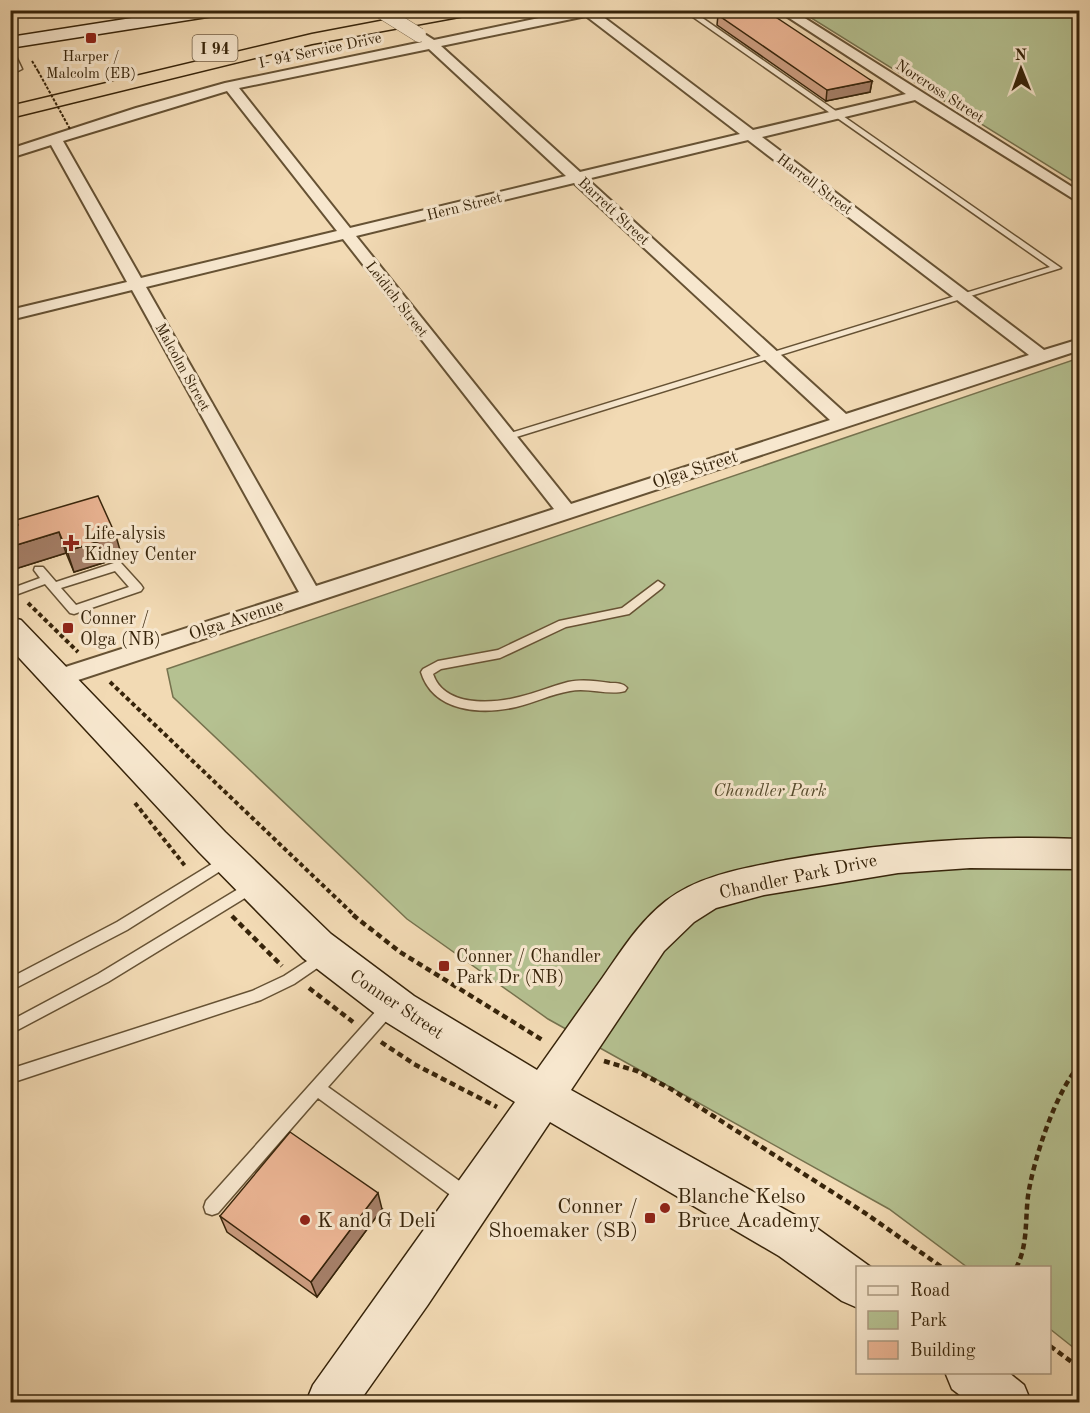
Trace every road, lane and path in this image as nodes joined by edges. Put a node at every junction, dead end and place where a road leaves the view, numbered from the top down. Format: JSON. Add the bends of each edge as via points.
{"nodes":[{"id":1,"x":220,"y":10,"type":"edge"},
{"id":2,"x":379,"y":10,"type":"edge"},
{"id":3,"x":416,"y":10,"type":"edge"},
{"id":4,"x":470,"y":10,"type":"edge"},
{"id":5,"x":686,"y":10,"type":"edge"},
{"id":6,"x":783,"y":10,"type":"edge"},
{"id":7,"x":593,"y":11,"type":"edge"},
{"id":8,"x":10,"y":43,"type":"edge"},
{"id":9,"x":434,"y":44,"type":"junction"},
{"id":10,"x":10,"y":50,"type":"edge"},
{"id":11,"x":219,"y":63,"type":"junction"},
{"id":12,"x":122,"y":69,"type":"junction"},
{"id":13,"x":38,"y":71,"type":"dead end"},
{"id":14,"x":10,"y":73,"type":"edge"},
{"id":15,"x":230,"y":86,"type":"junction"},
{"id":16,"x":10,"y":92,"type":"edge"},
{"id":17,"x":917,"y":95,"type":"junction"},
{"id":18,"x":10,"y":98,"type":"edge"},
{"id":19,"x":10,"y":112,"type":"edge"},
{"id":20,"x":835,"y":115,"type":"junction"},
{"id":21,"x":70,"y":129,"type":"dead end"},
{"id":22,"x":10,"y":132,"type":"edge"},
{"id":23,"x":751,"y":135,"type":"junction"},
{"id":24,"x":55,"y":139,"type":"junction"},
{"id":25,"x":10,"y":154,"type":"edge"},
{"id":26,"x":579,"y":178,"type":"junction"},
{"id":27,"x":1080,"y":199,"type":"edge"},
{"id":28,"x":346,"y":234,"type":"junction"},
{"id":29,"x":138,"y":285,"type":"junction"},
{"id":30,"x":964,"y":297,"type":"junction"},
{"id":31,"x":10,"y":315,"type":"edge"},
{"id":32,"x":1080,"y":344,"type":"edge"},
{"id":33,"x":770,"y":355,"type":"junction"},
{"id":34,"x":1041,"y":356,"type":"junction"},
{"id":35,"x":842,"y":421,"type":"junction"},
{"id":36,"x":507,"y":437,"type":"junction"},
{"id":37,"x":566,"y":511,"type":"junction"},
{"id":38,"x":46,"y":579,"type":"junction"},
{"id":39,"x":658,"y":585,"type":"dead end"},
{"id":40,"x":14,"y":592,"type":"edge"},
{"id":41,"x":311,"y":594,"type":"junction"},
{"id":42,"x":12,"y":631,"type":"edge"},
{"id":43,"x":95,"y":666,"type":"junction"},
{"id":44,"x":58,"y":678,"type":"junction"},
{"id":45,"x":621,"y":688,"type":"dead end"},
{"id":46,"x":1080,"y":854,"type":"edge"},
{"id":47,"x":242,"y":871,"type":"junction"},
{"id":48,"x":327,"y":954,"type":"junction"},
{"id":49,"x":10,"y":985,"type":"edge"},
{"id":50,"x":392,"y":1003,"type":"junction"},
{"id":51,"x":10,"y":1028,"type":"edge"},
{"id":52,"x":571,"y":1055,"type":"junction"},
{"id":53,"x":621,"y":1064,"type":"dead end"},
{"id":54,"x":1080,"y":1065,"type":"edge"},
{"id":55,"x":14,"y":1075,"type":"dead end"},
{"id":56,"x":317,"y":1088,"type":"junction"},
{"id":57,"x":543,"y":1096,"type":"junction"},
{"id":58,"x":472,"y":1201,"type":"junction"},
{"id":59,"x":212,"y":1207,"type":"dead end"},
{"id":60,"x":940,"y":1266,"type":"edge"},
{"id":61,"x":1017,"y":1266,"type":"edge"},
{"id":62,"x":856,"y":1284,"type":"edge"},
{"id":63,"x":1051,"y":1347,"type":"edge"},
{"id":64,"x":1080,"y":1368,"type":"edge"},
{"id":65,"x":972,"y":1374,"type":"edge"},
{"id":66,"x":330,"y":1402,"type":"edge"},
{"id":67,"x":1008,"y":1402,"type":"edge"}],
"edges":[{"from":1,"to":8,"type":"main road"},
{"from":2,"to":9,"type":"street","name":"Barrett Street","bridge":true},
{"from":3,"to":12,"type":"highway","number":"I 94"},
{"from":4,"to":11,"type":"highway","number":"I 94","via":[[312,39]]},
{"from":5,"to":20,"type":"lane"},
{"from":6,"to":17,"type":"street","name":"Norcross Street"},
{"from":7,"to":9,"type":"street","name":"I- 94 Service Drive"},
{"from":7,"to":23,"type":"street","name":"Harrell Street"},
{"from":9,"to":15,"type":"street","name":"I- 94 Service Drive"},
{"from":9,"to":26,"type":"street","name":"Barrett Street"},
{"from":10,"to":14,"type":"lane","via":[[19,69]]},
{"from":11,"to":19,"type":"highway","number":"I 94"},
{"from":11,"to":22,"type":"highway"},
{"from":12,"to":16,"type":"highway"},
{"from":12,"to":18,"type":"highway","number":"I 94"},
{"from":13,"to":21,"type":"path","bridge":true},
{"from":15,"to":24,"type":"street","name":"I- 94 Service Drive"},
{"from":15,"to":28,"type":"street","name":"Leidich Street"},
{"from":17,"to":20,"type":"street","name":"Hern Street"},
{"from":17,"to":27,"type":"street","name":"Norcross Street"},
{"from":20,"to":23,"type":"street","name":"Hern Street"},
{"from":20,"to":30,"type":"lane","via":[[1057,268]]},
{"from":23,"to":26,"type":"street","name":"Hern Street"},
{"from":23,"to":30,"type":"street","name":"Harrell Street"},
{"from":24,"to":25,"type":"street","name":"I- 94 Service Drive"},
{"from":24,"to":29,"type":"street","name":"Malcolm Street"},
{"from":26,"to":28,"type":"street","name":"Hern Street"},
{"from":26,"to":33,"type":"street","name":"Barrett Street"},
{"from":28,"to":29,"type":"street","name":"Hern Street"},
{"from":28,"to":36,"type":"street","name":"Leidich Street"},
{"from":29,"to":31,"type":"street","name":"Hern Street"},
{"from":29,"to":41,"type":"street","name":"Malcolm Street"},
{"from":30,"to":33,"type":"lane"},
{"from":30,"to":34,"type":"street","name":"Harrell Street"},
{"from":32,"to":34,"type":"street","name":"Olga Street"},
{"from":33,"to":35,"type":"street","name":"Barrett Street"},
{"from":33,"to":36,"type":"lane"},
{"from":34,"to":35,"type":"street","name":"Olga Street"},
{"from":35,"to":37,"type":"street","name":"Olga Street"},
{"from":36,"to":37,"type":"street","name":"Leidich Street"},
{"from":37,"to":41,"type":"street","name":"Olga Street"},
{"from":38,"to":38,"type":"lane","via":[[74,610],[137,588],[117,566]]},
{"from":38,"to":40,"type":"lane"},
{"from":39,"to":45,"type":"lane","via":[[625,611],[563,624],[500,654],[438,665],[427,672],[434,692],[441,697],[482,705],[508,704],[581,685]]},
{"from":40,"to":43,"type":"path"},
{"from":41,"to":43,"type":"street","name":"Olga Avenue"},
{"from":42,"to":44,"type":"main road","name":"Conner Street"},
{"from":43,"to":44,"type":"street","name":"Olga Avenue"},
{"from":43,"to":52,"type":"path","via":[[341,905],[400,952],[455,988]]},
{"from":44,"to":47,"type":"main road","name":"Conner Street"},
{"from":46,"to":52,"type":"main road","name":"Chandler Park Drive","via":[[971,851],[909,855],[848,863],[710,894],[676,914],[651,939]]},
{"from":47,"to":48,"type":"main road","name":"Conner Street"},
{"from":47,"to":49,"type":"lane","via":[[122,926]]},
{"from":47,"to":51,"type":"lane","via":[[102,979]]},
{"from":48,"to":50,"type":"main road","name":"Conner Street"},
{"from":48,"to":55,"type":"lane","via":[[289,980],[256,996]]},
{"from":50,"to":56,"type":"lane"},
{"from":50,"to":57,"type":"main road","name":"Conner Street"},
{"from":52,"to":57,"type":"main road","name":"Chandler Park Drive"},
{"from":53,"to":60,"type":"path","via":[[676,1093],[887,1226]]},
{"from":54,"to":61,"type":"path","via":[[1055,1100],[1032,1167],[1025,1242]]},
{"from":56,"to":58,"type":"lane"},
{"from":56,"to":59,"type":"lane"},
{"from":57,"to":58,"type":"main road","name":"Chandler Park Drive"},
{"from":57,"to":62,"type":"main road","name":"Conner Street","via":[[795,1240]]},
{"from":58,"to":66,"type":"main road","name":"Chandler Park Drive"},
{"from":63,"to":64,"type":"path"},
{"from":65,"to":67,"type":"main road"}]}
